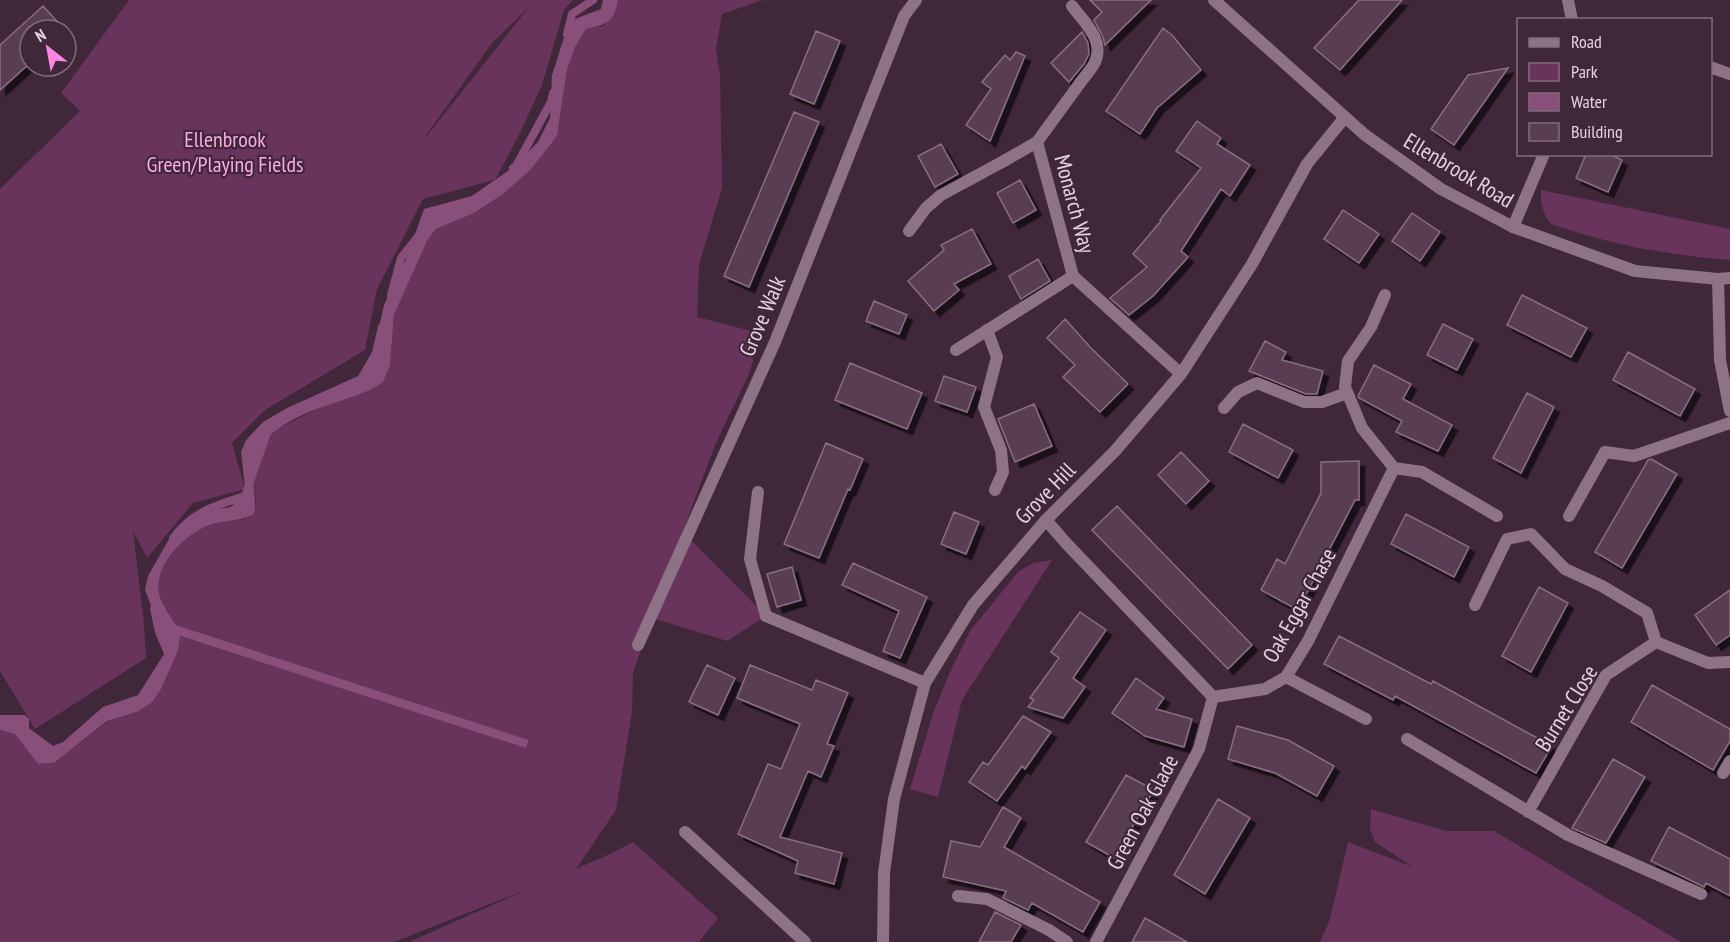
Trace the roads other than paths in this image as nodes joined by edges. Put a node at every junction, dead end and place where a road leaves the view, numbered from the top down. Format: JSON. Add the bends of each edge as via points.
{"nodes":[{"id":1,"x":916,"y":0,"type":"edge"},
{"id":2,"x":1214,"y":0,"type":"edge"},
{"id":3,"x":1568,"y":0,"type":"edge"},
{"id":4,"x":1072,"y":6,"type":"dead end"},
{"id":5,"x":1572,"y":18,"type":"edge"},
{"id":6,"x":1712,"y":68,"type":"edge"},
{"id":7,"x":1730,"y":74,"type":"edge"},
{"id":8,"x":1345,"y":117,"type":"junction"},
{"id":9,"x":1037,"y":142,"type":"junction"},
{"id":10,"x":1543,"y":156,"type":"edge"},
{"id":11,"x":1513,"y":227,"type":"junction"},
{"id":12,"x":909,"y":231,"type":"dead end"},
{"id":13,"x":1072,"y":276,"type":"junction"},
{"id":14,"x":1724,"y":279,"type":"edge"},
{"id":15,"x":1385,"y":295,"type":"dead end"},
{"id":16,"x":987,"y":330,"type":"junction"},
{"id":17,"x":956,"y":350,"type":"dead end"},
{"id":18,"x":1181,"y":375,"type":"junction"},
{"id":19,"x":1347,"y":393,"type":"junction"},
{"id":20,"x":1224,"y":408,"type":"dead end"},
{"id":21,"x":1730,"y":411,"type":"edge"},
{"id":22,"x":1730,"y":423,"type":"edge"},
{"id":23,"x":1394,"y":468,"type":"junction"},
{"id":24,"x":995,"y":490,"type":"dead end"},
{"id":25,"x":758,"y":492,"type":"dead end"},
{"id":26,"x":1497,"y":516,"type":"dead end"},
{"id":27,"x":1569,"y":516,"type":"dead end"},
{"id":28,"x":1047,"y":520,"type":"junction"},
{"id":29,"x":1475,"y":605,"type":"dead end"},
{"id":30,"x":1656,"y":642,"type":"junction"},
{"id":31,"x":638,"y":645,"type":"dead end"},
{"id":32,"x":1730,"y":662,"type":"edge"},
{"id":33,"x":1286,"y":677,"type":"junction"},
{"id":34,"x":925,"y":683,"type":"junction"},
{"id":35,"x":1213,"y":697,"type":"junction"},
{"id":36,"x":1366,"y":718,"type":"dead end"},
{"id":37,"x":1407,"y":739,"type":"dead end"},
{"id":38,"x":1730,"y":761,"type":"edge"},
{"id":39,"x":1723,"y":773,"type":"dead end"},
{"id":40,"x":1528,"y":812,"type":"junction"},
{"id":41,"x":685,"y":832,"type":"dead end"},
{"id":42,"x":1701,"y":894,"type":"dead end"},
{"id":43,"x":958,"y":896,"type":"dead end"},
{"id":44,"x":805,"y":942,"type":"edge"},
{"id":45,"x":883,"y":942,"type":"edge"},
{"id":46,"x":1067,"y":942,"type":"edge"},
{"id":47,"x":1096,"y":942,"type":"edge"}],
"edges":[{"from":1,"to":31,"type":"street","name":"Grove Walk","via":[[904,16],[775,342]]},
{"from":2,"to":8,"type":"street","name":"Ellenbrook Road"},
{"from":3,"to":5,"type":"street"},
{"from":4,"to":9,"type":"street","name":"Monarch Way","via":[[1097,40],[1098,52],[1094,64]]},
{"from":6,"to":7,"type":"street"},
{"from":8,"to":11,"type":"street","name":"Ellenbrook Road","via":[[1441,189]]},
{"from":8,"to":18,"type":"street","name":"Grove Hill","via":[[1307,164],[1252,264]]},
{"from":9,"to":12,"type":"street","via":[[941,195]]},
{"from":9,"to":13,"type":"street","name":"Monarch Way"},
{"from":10,"to":11,"type":"street"},
{"from":11,"to":14,"type":"street","name":"Ellenbrook Road","via":[[1635,271]]},
{"from":13,"to":16,"type":"street","name":"Monarch Way"},
{"from":13,"to":18,"type":"street","name":"Monarch Way"},
{"from":14,"to":21,"type":"street","via":[[1720,360]]},
{"from":15,"to":19,"type":"street","via":[[1371,327],[1348,361]]},
{"from":16,"to":17,"type":"street","name":"Monarch Way"},
{"from":16,"to":24,"type":"street","via":[[997,357],[984,407],[1001,450],[1003,472]]},
{"from":18,"to":28,"type":"street","name":"Grove Hill","via":[[1115,451]]},
{"from":19,"to":20,"type":"street","via":[[1322,402],[1304,402],[1257,383],[1238,392]]},
{"from":19,"to":23,"type":"street","via":[[1362,428]]},
{"from":22,"to":27,"type":"street","via":[[1634,456],[1605,452]]},
{"from":23,"to":26,"type":"street","via":[[1422,472]]},
{"from":23,"to":33,"type":"street","name":"Oak Eggar Chase","via":[[1308,641]]},
{"from":25,"to":34,"type":"street","via":[[750,559],[766,615]]},
{"from":28,"to":34,"type":"street","name":"Grove Hill","via":[[973,605]]},
{"from":28,"to":35,"type":"street"},
{"from":29,"to":30,"type":"street","via":[[1507,539],[1531,534],[1565,569],[1647,613]]},
{"from":30,"to":32,"type":"street","via":[[1708,663]]},
{"from":30,"to":40,"type":"street","name":"Burnet Close","via":[[1606,675]]},
{"from":33,"to":35,"type":"street","name":"Oak Eggar Chase","via":[[1265,689]]},
{"from":33,"to":36,"type":"street"},
{"from":34,"to":45,"type":"street","name":"Grove Hill","via":[[894,799],[884,873]]},
{"from":35,"to":47,"type":"street","name":"Green Oak Glade","via":[[1199,749]]},
{"from":37,"to":40,"type":"street"},
{"from":38,"to":39,"type":"street"},
{"from":40,"to":42,"type":"street","via":[[1568,835]]},
{"from":41,"to":44,"type":"street"},
{"from":43,"to":46,"type":"street","via":[[987,899]]}]}
